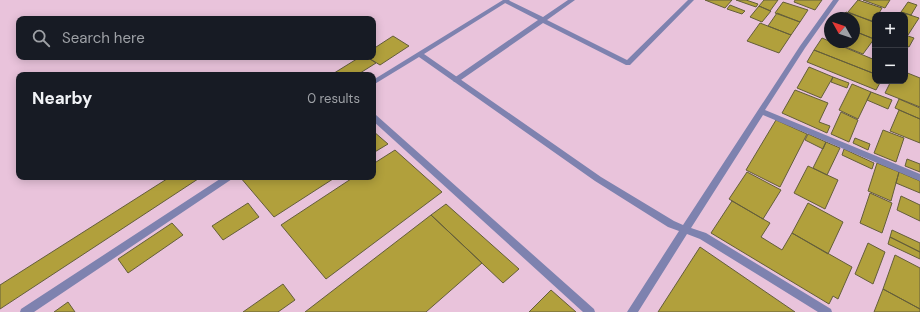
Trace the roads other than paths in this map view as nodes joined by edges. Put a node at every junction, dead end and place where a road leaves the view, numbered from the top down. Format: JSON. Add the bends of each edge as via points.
{"nodes":[{"id":1,"x":506,"y":0,"type":"edge"},
{"id":2,"x":572,"y":0,"type":"edge"},
{"id":3,"x":691,"y":0,"type":"edge"},
{"id":4,"x":836,"y":0,"type":"edge"},
{"id":5,"x":542,"y":21,"type":"junction"},
{"id":6,"x":419,"y":54,"type":"junction"},
{"id":7,"x":456,"y":80,"type":"junction"},
{"id":8,"x":376,"y":81,"type":"edge"},
{"id":9,"x":761,"y":111,"type":"junction"},
{"id":10,"x":376,"y":120,"type":"edge"},
{"id":11,"x":920,"y":178,"type":"edge"},
{"id":12,"x":224,"y":180,"type":"edge"},
{"id":13,"x":685,"y":229,"type":"junction"},
{"id":14,"x":25,"y":312,"type":"edge"},
{"id":15,"x":590,"y":312,"type":"edge"},
{"id":16,"x":632,"y":312,"type":"edge"},
{"id":17,"x":827,"y":312,"type":"edge"}],
"edges":[{"from":1,"to":5,"type":"street"},
{"from":1,"to":6,"type":"street"},
{"from":2,"to":5,"type":"street"},
{"from":3,"to":5,"type":"street","via":[[628,62]]},
{"from":4,"to":9,"type":"street"},
{"from":5,"to":7,"type":"street"},
{"from":6,"to":7,"type":"street"},
{"from":6,"to":8,"type":"street"},
{"from":7,"to":13,"type":"street","via":[[598,179],[671,224]]},
{"from":9,"to":11,"type":"street"},
{"from":9,"to":13,"type":"street"},
{"from":10,"to":15,"type":"street"},
{"from":12,"to":14,"type":"street"},
{"from":13,"to":16,"type":"street"},
{"from":13,"to":17,"type":"street","via":[[703,236]]}]}
